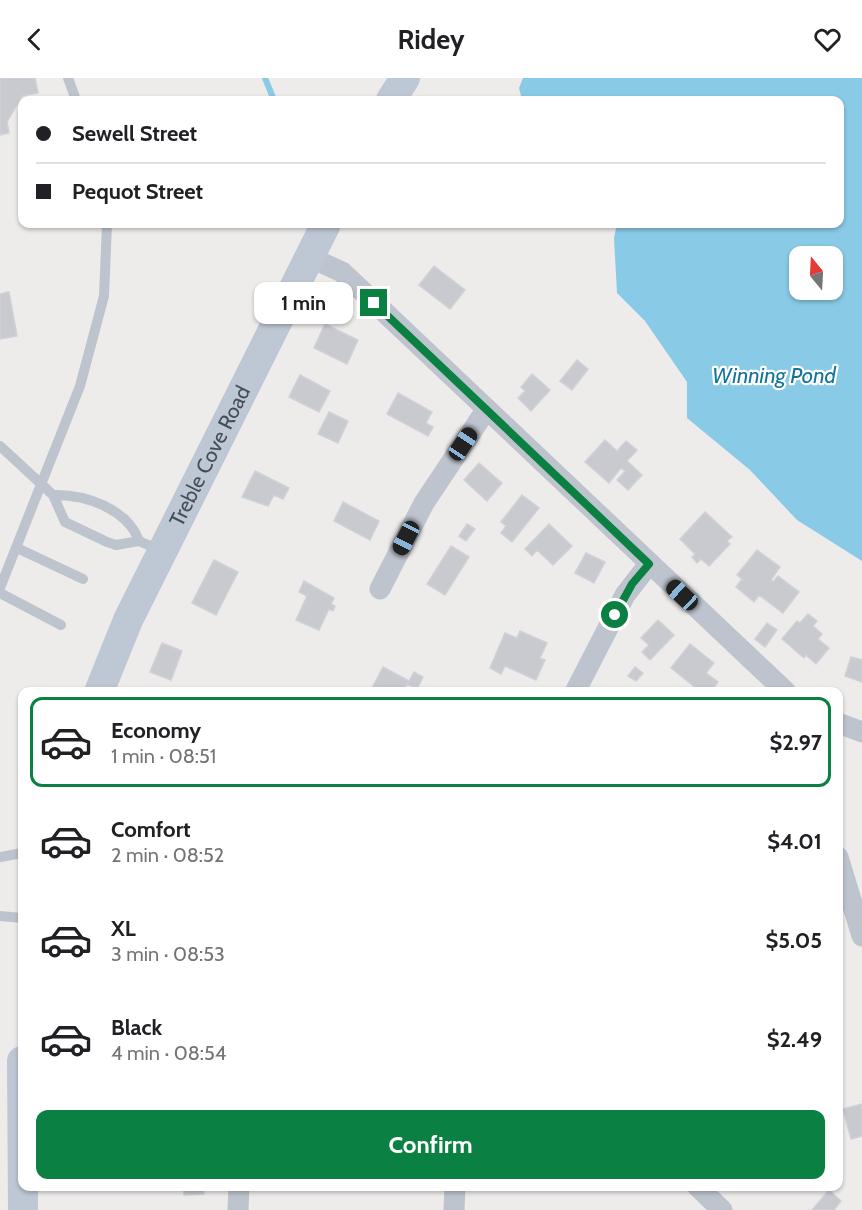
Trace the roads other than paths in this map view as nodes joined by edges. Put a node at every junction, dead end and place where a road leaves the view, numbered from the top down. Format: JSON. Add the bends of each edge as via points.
{"nodes":[{"id":1,"x":68,"y":78,"type":"edge"},
{"id":2,"x":405,"y":78,"type":"edge"},
{"id":3,"x":75,"y":96,"type":"edge"},
{"id":4,"x":394,"y":96,"type":"edge"},
{"id":5,"x":107,"y":228,"type":"edge"},
{"id":6,"x":324,"y":228,"type":"edge"},
{"id":7,"x":309,"y":257,"type":"junction"},
{"id":8,"x":486,"y":410,"type":"junction"},
{"id":9,"x":0,"y":446,"type":"edge"},
{"id":10,"x":42,"y":486,"type":"junction"},
{"id":11,"x":53,"y":495,"type":"junction"},
{"id":12,"x":151,"y":546,"type":"junction"},
{"id":13,"x":16,"y":548,"type":"junction"},
{"id":14,"x":649,"y":564,"type":"junction"},
{"id":15,"x":83,"y":579,"type":"dead end"},
{"id":16,"x":0,"y":588,"type":"edge"},
{"id":17,"x":380,"y":589,"type":"dead end"},
{"id":18,"x":0,"y":593,"type":"edge"},
{"id":19,"x":61,"y":625,"type":"dead end"},
{"id":20,"x":101,"y":687,"type":"edge"},
{"id":21,"x":578,"y":687,"type":"edge"},
{"id":22,"x":781,"y":687,"type":"edge"},
{"id":23,"x":843,"y":725,"type":"edge"},
{"id":24,"x":862,"y":732,"type":"edge"},
{"id":25,"x":18,"y":854,"type":"edge"},
{"id":26,"x":0,"y":857,"type":"edge"},
{"id":27,"x":843,"y":873,"type":"edge"},
{"id":28,"x":0,"y":916,"type":"edge"},
{"id":29,"x":18,"y":918,"type":"edge"},
{"id":30,"x":862,"y":936,"type":"edge"},
{"id":31,"x":22,"y":1191,"type":"edge"},
{"id":32,"x":239,"y":1191,"type":"edge"},
{"id":33,"x":455,"y":1191,"type":"edge"},
{"id":34,"x":702,"y":1191,"type":"edge"},
{"id":35,"x":22,"y":1210,"type":"edge"},
{"id":36,"x":238,"y":1210,"type":"edge"},
{"id":37,"x":454,"y":1210,"type":"edge"},
{"id":38,"x":722,"y":1210,"type":"edge"}],
"edges":[{"from":1,"to":3,"type":"lane"},
{"from":2,"to":4,"type":"main road"},
{"from":5,"to":10,"type":"lane","via":[[104,296],[80,386]]},
{"from":6,"to":7,"type":"main road","name":"Treble Cove Road"},
{"from":7,"to":8,"type":"street","via":[[342,272]]},
{"from":7,"to":12,"type":"main road","name":"Treble Cove Road"},
{"from":8,"to":14,"type":"street"},
{"from":8,"to":17,"type":"street","via":[[424,503]]},
{"from":9,"to":10,"type":"lane"},
{"from":10,"to":11,"type":"lane"},
{"from":10,"to":13,"type":"lane"},
{"from":11,"to":12,"type":"lane","via":[[80,496],[120,515]]},
{"from":11,"to":12,"type":"lane","via":[[65,522],[116,545]]},
{"from":12,"to":20,"type":"main road","name":"Treble Cove Road","via":[[128,620]]},
{"from":13,"to":15,"type":"lane"},
{"from":13,"to":16,"type":"lane"},
{"from":14,"to":21,"type":"street","via":[[625,596]]},
{"from":14,"to":22,"type":"street"},
{"from":18,"to":19,"type":"lane"},
{"from":23,"to":24,"type":"street"},
{"from":25,"to":26,"type":"lane"},
{"from":27,"to":30,"type":"street"},
{"from":28,"to":29,"type":"lane"},
{"from":31,"to":35,"type":"main road"},
{"from":32,"to":36,"type":"street"},
{"from":33,"to":37,"type":"street"},
{"from":34,"to":38,"type":"street"}]}
